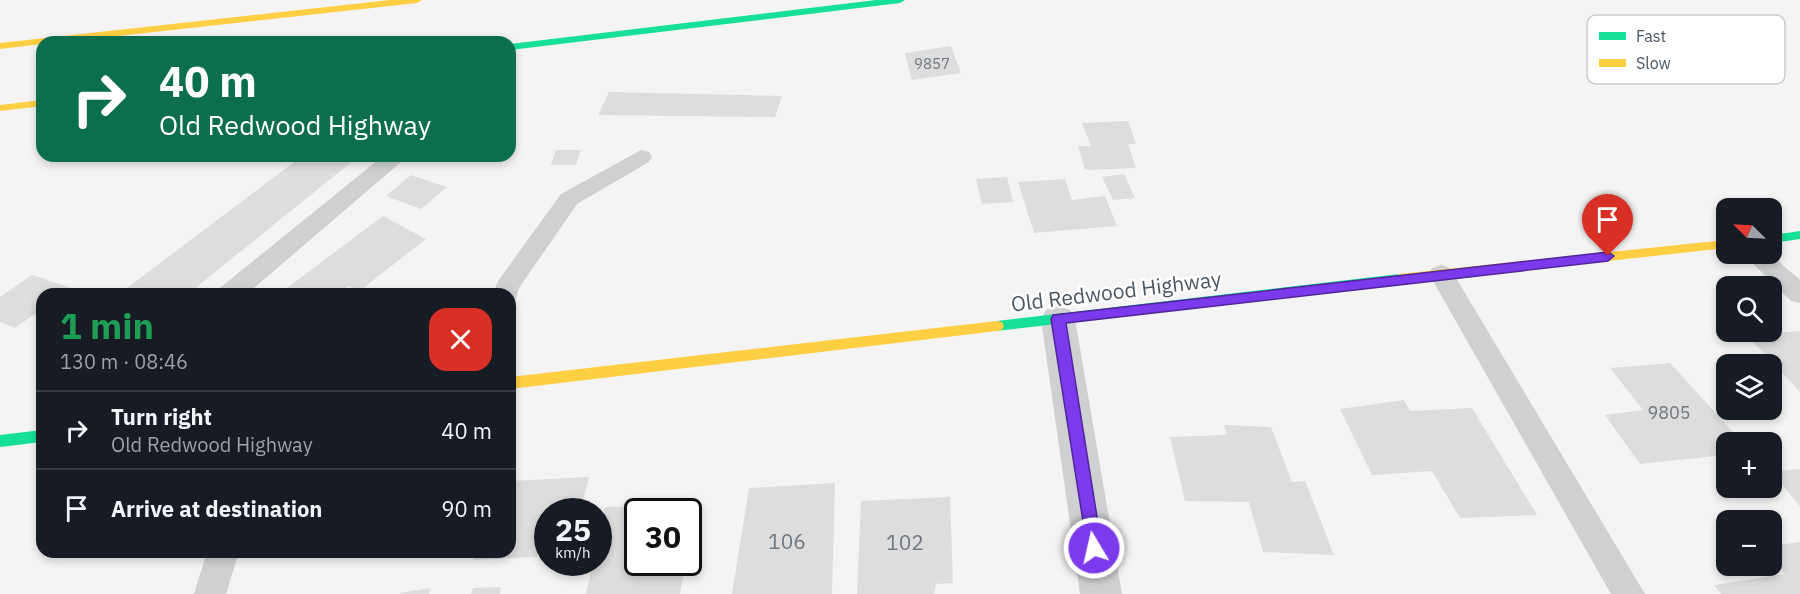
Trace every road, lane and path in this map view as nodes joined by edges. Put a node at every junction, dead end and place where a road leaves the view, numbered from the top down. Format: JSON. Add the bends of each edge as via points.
{"nodes":[{"id":1,"x":417,"y":0,"type":"edge"},
{"id":2,"x":900,"y":0,"type":"edge"},
{"id":3,"x":99,"y":35,"type":"junction"},
{"id":4,"x":82,"y":36,"type":"edge"},
{"id":5,"x":90,"y":36,"type":"edge"},
{"id":6,"x":36,"y":39,"type":"edge"},
{"id":7,"x":0,"y":41,"type":"edge"},
{"id":8,"x":36,"y":42,"type":"edge"},
{"id":9,"x":0,"y":46,"type":"edge"},
{"id":10,"x":516,"y":46,"type":"edge"},
{"id":11,"x":36,"y":104,"type":"edge"},
{"id":12,"x":0,"y":108,"type":"edge"},
{"id":13,"x":641,"y":157,"type":"dead end"},
{"id":14,"x":390,"y":162,"type":"edge"},
{"id":15,"x":1800,"y":235,"type":"edge"},
{"id":16,"x":1782,"y":238,"type":"edge"},
{"id":17,"x":1716,"y":245,"type":"edge"},
{"id":18,"x":1766,"y":264,"type":"edge"},
{"id":19,"x":1441,"y":274,"type":"junction"},
{"id":20,"x":237,"y":288,"type":"edge"},
{"id":21,"x":507,"y":288,"type":"edge"},
{"id":22,"x":1800,"y":294,"type":"edge"},
{"id":23,"x":1058,"y":319,"type":"junction"},
{"id":24,"x":516,"y":381,"type":"edge"},
{"id":25,"x":36,"y":437,"type":"edge"},
{"id":26,"x":0,"y":441,"type":"edge"},
{"id":27,"x":221,"y":558,"type":"edge"},
{"id":28,"x":210,"y":594,"type":"edge"},
{"id":29,"x":1101,"y":594,"type":"edge"},
{"id":30,"x":1629,"y":594,"type":"edge"}],
"edges":[{"from":1,"to":3,"type":"main road"},
{"from":2,"to":10,"type":"main road"},
{"from":3,"to":4,"type":"main road"},
{"from":3,"to":5,"type":"main road"},
{"from":6,"to":7,"type":"main road"},
{"from":8,"to":9,"type":"main road"},
{"from":11,"to":12,"type":"main road"},
{"from":13,"to":21,"type":"lane","via":[[569,199]]},
{"from":14,"to":20,"type":"lane"},
{"from":15,"to":16,"type":"main road"},
{"from":17,"to":19,"type":"main road","name":"Old Redwood Highway"},
{"from":18,"to":22,"type":"lane"},
{"from":19,"to":23,"type":"main road","name":"Old Redwood Highway"},
{"from":19,"to":30,"type":"lane"},
{"from":23,"to":24,"type":"main road","name":"Old Redwood Highway"},
{"from":23,"to":29,"type":"street"},
{"from":25,"to":26,"type":"main road"},
{"from":27,"to":28,"type":"lane"}]}
